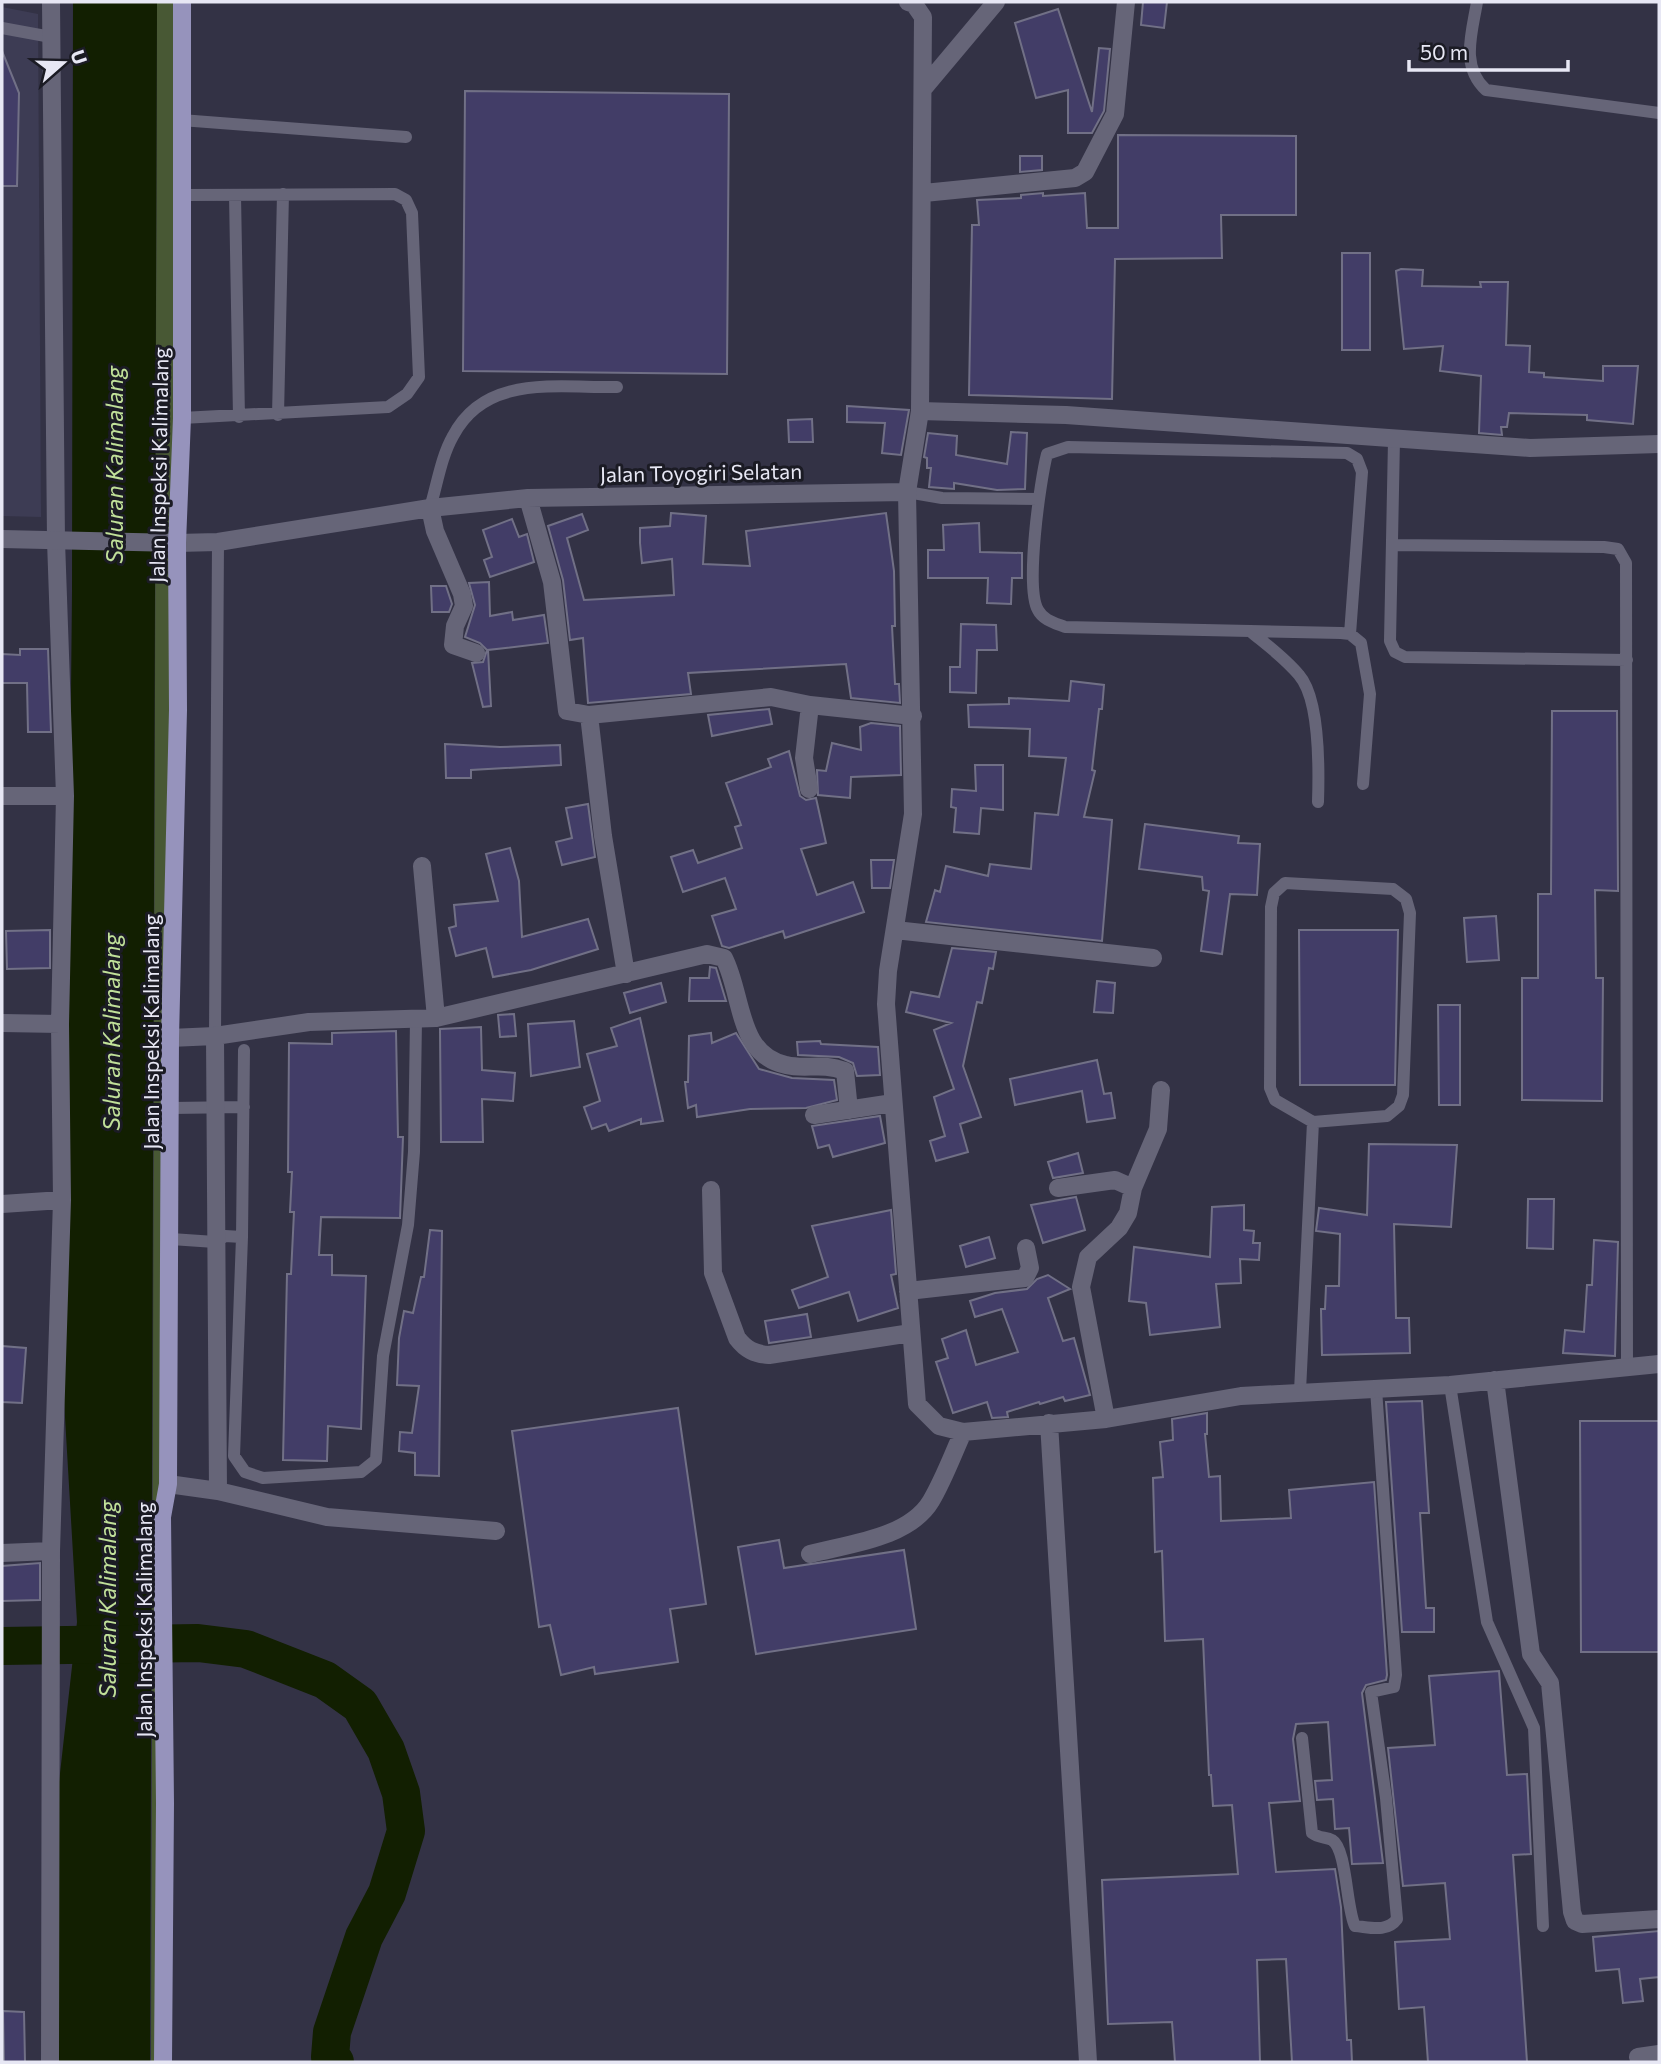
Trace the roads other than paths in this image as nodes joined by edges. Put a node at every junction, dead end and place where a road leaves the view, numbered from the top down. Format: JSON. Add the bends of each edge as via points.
{"nodes":[{"id":1,"x":51,"y":2,"type":"edge"},
{"id":2,"x":182,"y":2,"type":"edge"},
{"id":3,"x":908,"y":2,"type":"edge"},
{"id":4,"x":996,"y":2,"type":"edge"},
{"id":5,"x":1126,"y":2,"type":"edge"},
{"id":6,"x":1477,"y":2,"type":"edge"},
{"id":7,"x":2,"y":28,"type":"edge"},
{"id":8,"x":51,"y":37,"type":"junction"},
{"id":9,"x":923,"y":89,"type":"junction"},
{"id":10,"x":1659,"y":113,"type":"edge"},
{"id":11,"x":181,"y":120,"type":"junction"},
{"id":12,"x":406,"y":137,"type":"dead end"},
{"id":13,"x":924,"y":193,"type":"junction"},
{"id":14,"x":283,"y":194,"type":"junction"},
{"id":15,"x":183,"y":195,"type":"junction"},
{"id":16,"x":235,"y":195,"type":"junction"},
{"id":17,"x":617,"y":387,"type":"dead end"},
{"id":18,"x":920,"y":411,"type":"junction"},
{"id":19,"x":278,"y":415,"type":"junction"},
{"id":20,"x":245,"y":417,"type":"junction"},
{"id":21,"x":182,"y":418,"type":"junction"},
{"id":22,"x":1394,"y":440,"type":"junction"},
{"id":23,"x":1659,"y":444,"type":"edge"},
{"id":24,"x":907,"y":492,"type":"junction"},
{"id":25,"x":528,"y":498,"type":"junction"},
{"id":26,"x":1038,"y":499,"type":"junction"},
{"id":27,"x":430,"y":508,"type":"junction"},
{"id":28,"x":178,"y":513,"type":"junction"},
{"id":29,"x":2,"y":539,"type":"edge"},
{"id":30,"x":56,"y":541,"type":"junction"},
{"id":31,"x":153,"y":542,"type":"junction"},
{"id":32,"x":218,"y":542,"type":"junction"},
{"id":33,"x":177,"y":543,"type":"junction"},
{"id":34,"x":1392,"y":545,"type":"junction"},
{"id":35,"x":179,"y":573,"type":"junction"},
{"id":36,"x":1250,"y":631,"type":"junction"},
{"id":37,"x":1350,"y":634,"type":"junction"},
{"id":38,"x":475,"y":653,"type":"dead end"},
{"id":39,"x":1627,"y":660,"type":"junction"},
{"id":40,"x":810,"y":705,"type":"junction"},
{"id":41,"x":589,"y":715,"type":"junction"},
{"id":42,"x":913,"y":716,"type":"junction"},
{"id":43,"x":1363,"y":784,"type":"dead end"},
{"id":44,"x":810,"y":789,"type":"dead end"},
{"id":45,"x":2,"y":796,"type":"edge"},
{"id":46,"x":65,"y":796,"type":"junction"},
{"id":47,"x":1318,"y":802,"type":"dead end"},
{"id":48,"x":422,"y":866,"type":"dead end"},
{"id":49,"x":895,"y":930,"type":"junction"},
{"id":50,"x":1153,"y":958,"type":"dead end"},
{"id":51,"x":626,"y":974,"type":"junction"},
{"id":52,"x":436,"y":1018,"type":"junction"},
{"id":53,"x":416,"y":1020,"type":"junction"},
{"id":54,"x":2,"y":1023,"type":"edge"},
{"id":55,"x":60,"y":1024,"type":"junction"},
{"id":56,"x":215,"y":1036,"type":"junction"},
{"id":57,"x":170,"y":1038,"type":"junction"},
{"id":58,"x":244,"y":1050,"type":"dead end"},
{"id":59,"x":1161,"y":1090,"type":"dead end"},
{"id":60,"x":893,"y":1103,"type":"junction"},
{"id":61,"x":244,"y":1107,"type":"junction"},
{"id":62,"x":172,"y":1108,"type":"junction"},
{"id":63,"x":215,"y":1108,"type":"junction"},
{"id":64,"x":849,"y":1110,"type":"junction"},
{"id":65,"x":814,"y":1115,"type":"dead end"},
{"id":66,"x":1313,"y":1122,"type":"junction"},
{"id":67,"x":1058,"y":1188,"type":"dead end"},
{"id":68,"x":1133,"y":1188,"type":"junction"},
{"id":69,"x":711,"y":1190,"type":"dead end"},
{"id":70,"x":62,"y":1200,"type":"junction"},
{"id":71,"x":2,"y":1205,"type":"edge"},
{"id":72,"x":243,"y":1237,"type":"junction"},
{"id":73,"x":171,"y":1239,"type":"junction"},
{"id":74,"x":215,"y":1242,"type":"junction"},
{"id":75,"x":1026,"y":1248,"type":"dead end"},
{"id":76,"x":908,"y":1291,"type":"junction"},
{"id":77,"x":911,"y":1333,"type":"junction"},
{"id":78,"x":1659,"y":1364,"type":"edge"},
{"id":79,"x":1628,"y":1367,"type":"junction"},
{"id":80,"x":1495,"y":1380,"type":"junction"},
{"id":81,"x":1450,"y":1385,"type":"junction"},
{"id":82,"x":1376,"y":1389,"type":"junction"},
{"id":83,"x":1300,"y":1391,"type":"junction"},
{"id":84,"x":1106,"y":1419,"type":"junction"},
{"id":85,"x":1049,"y":1423,"type":"junction"},
{"id":86,"x":963,"y":1432,"type":"junction"},
{"id":87,"x":168,"y":1484,"type":"junction"},
{"id":88,"x":218,"y":1491,"type":"junction"},
{"id":89,"x":496,"y":1531,"type":"dead end"},
{"id":90,"x":51,"y":1551,"type":"junction"},
{"id":91,"x":2,"y":1553,"type":"edge"},
{"id":92,"x":810,"y":1554,"type":"dead end"},
{"id":93,"x":1302,"y":1738,"type":"dead end"},
{"id":94,"x":1659,"y":1919,"type":"edge"},
{"id":95,"x":1543,"y":1926,"type":"dead end"},
{"id":96,"x":1659,"y":2054,"type":"edge"},
{"id":97,"x":1638,"y":2057,"type":"dead end"},
{"id":98,"x":50,"y":2062,"type":"edge"},
{"id":99,"x":163,"y":2062,"type":"edge"},
{"id":100,"x":1088,"y":2062,"type":"edge"}],
"edges":[{"from":1,"to":8,"type":"street"},
{"from":2,"to":11,"type":"main road","name":"Jalan Inspeksi Kalimalang"},
{"from":3,"to":9,"type":"street","via":[[923,17]]},
{"from":4,"to":9,"type":"street"},
{"from":5,"to":13,"type":"street","via":[[1115,114],[1085,172],[1075,178]]},
{"from":6,"to":10,"type":"lane","via":[[1468,54],[1474,79],[1486,90]]},
{"from":7,"to":8,"type":"lane"},
{"from":8,"to":30,"type":"street"},
{"from":9,"to":13,"type":"street"},
{"from":11,"to":12,"type":"lane"},
{"from":11,"to":15,"type":"main road","name":"Jalan Inspeksi Kalimalang"},
{"from":13,"to":18,"type":"street"},
{"from":14,"to":16,"type":"lane"},
{"from":14,"to":19,"type":"lane"},
{"from":14,"to":19,"type":"lane","via":[[394,194],[407,200],[412,213],[419,377],[407,394],[388,407]]},
{"from":15,"to":16,"type":"lane"},
{"from":15,"to":21,"type":"main road","name":"Jalan Inspeksi Kalimalang"},
{"from":16,"to":20,"type":"lane"},
{"from":17,"to":27,"type":"lane","via":[[525,388],[488,397],[467,412],[451,438]]},
{"from":18,"to":22,"type":"street","via":[[1066,415]]},
{"from":18,"to":24,"type":"street"},
{"from":19,"to":20,"type":"lane"},
{"from":20,"to":21,"type":"lane"},
{"from":21,"to":28,"type":"main road","name":"Jalan Inspeksi Kalimalang"},
{"from":22,"to":23,"type":"street","via":[[1530,448]]},
{"from":22,"to":34,"type":"lane"},
{"from":24,"to":25,"type":"street","name":"Jalan Toyogiri Selatan"},
{"from":24,"to":26,"type":"lane","via":[[942,498]]},
{"from":24,"to":42,"type":"street"},
{"from":25,"to":27,"type":"street","name":"Jalan Toyogiri Selatan"},
{"from":25,"to":41,"type":"street","via":[[552,582],[566,708],[572,714]]},
{"from":26,"to":36,"type":"lane","via":[[1032,593],[1044,618],[1065,627]]},
{"from":26,"to":37,"type":"lane","via":[[1047,454],[1057,448],[1347,453],[1357,460],[1362,472]]},
{"from":27,"to":32,"type":"street","name":"Jalan Toyogiri Selatan"},
{"from":27,"to":38,"type":"street","via":[[462,594],[464,606],[453,645]]},
{"from":28,"to":31,"type":"street","via":[[166,534]]},
{"from":28,"to":33,"type":"main road","name":"Jalan Inspeksi Kalimalang"},
{"from":29,"to":30,"type":"street","name":"Jalan Toyogiri Selatan"},
{"from":30,"to":31,"type":"street","name":"Jalan Toyogiri Selatan"},
{"from":30,"to":46,"type":"street"},
{"from":31,"to":33,"type":"street","name":"Jalan Toyogiri Selatan"},
{"from":31,"to":35,"type":"street","via":[[166,549]]},
{"from":32,"to":33,"type":"street","name":"Jalan Toyogiri Selatan"},
{"from":32,"to":56,"type":"lane"},
{"from":33,"to":35,"type":"main road","name":"Jalan Inspeksi Kalimalang"},
{"from":34,"to":39,"type":"lane","via":[[1618,549],[1626,563]]},
{"from":34,"to":39,"type":"lane","via":[[1390,641],[1395,652],[1405,657]]},
{"from":35,"to":57,"type":"main road","name":"Jalan Inspeksi Kalimalang"},
{"from":36,"to":37,"type":"lane"},
{"from":36,"to":47,"type":"lane","via":[[1301,677],[1310,697],[1319,769]]},
{"from":37,"to":43,"type":"lane","via":[[1361,643],[1370,694]]},
{"from":39,"to":79,"type":"lane"},
{"from":40,"to":41,"type":"street","via":[[779,697]]},
{"from":40,"to":42,"type":"street"},
{"from":40,"to":44,"type":"street","via":[[804,758]]},
{"from":41,"to":51,"type":"street"},
{"from":42,"to":49,"type":"street","via":[[913,814]]},
{"from":45,"to":46,"type":"street"},
{"from":46,"to":55,"type":"street"},
{"from":48,"to":52,"type":"street"},
{"from":49,"to":50,"type":"street"},
{"from":49,"to":60,"type":"street","via":[[886,1004]]},
{"from":51,"to":52,"type":"street"},
{"from":51,"to":64,"type":"street","via":[[707,954],[724,958],[734,978],[745,1029],[759,1052],[790,1066],[823,1064],[845,1071]]},
{"from":52,"to":53,"type":"street"},
{"from":53,"to":56,"type":"street","via":[[309,1022]]},
{"from":53,"to":72,"type":"lane","via":[[408,1225],[383,1356],[376,1460],[361,1472],[263,1478],[245,1472],[234,1456]]},
{"from":54,"to":55,"type":"street"},
{"from":55,"to":70,"type":"street"},
{"from":56,"to":57,"type":"street"},
{"from":56,"to":63,"type":"street"},
{"from":57,"to":62,"type":"main road","name":"Jalan Inspeksi Kalimalang"},
{"from":58,"to":61,"type":"lane"},
{"from":59,"to":68,"type":"street","via":[[1158,1129]]},
{"from":60,"to":64,"type":"street"},
{"from":60,"to":76,"type":"street"},
{"from":61,"to":63,"type":"lane"},
{"from":61,"to":72,"type":"lane"},
{"from":62,"to":63,"type":"lane"},
{"from":62,"to":73,"type":"main road","name":"Jalan Inspeksi Kalimalang"},
{"from":63,"to":74,"type":"street"},
{"from":64,"to":65,"type":"street"},
{"from":66,"to":66,"type":"lane","via":[[1275,1100],[1270,1088],[1274,893],[1285,883],[1393,889],[1406,899],[1410,913],[1403,1095],[1387,1116]]},
{"from":66,"to":83,"type":"lane"},
{"from":67,"to":68,"type":"street","via":[[1115,1180]]},
{"from":68,"to":84,"type":"street","via":[[1128,1213],[1119,1228],[1088,1257],[1083,1269],[1081,1287]]},
{"from":69,"to":77,"type":"street","via":[[713,1273],[744,1347],[769,1355]]},
{"from":70,"to":71,"type":"street"},
{"from":70,"to":90,"type":"street"},
{"from":72,"to":74,"type":"lane","via":[[225,1236]]},
{"from":73,"to":74,"type":"lane"},
{"from":73,"to":87,"type":"main road","name":"Jalan Inspeksi Kalimalang"},
{"from":74,"to":88,"type":"street"},
{"from":75,"to":76,"type":"street","via":[[1030,1268],[1025,1278]]},
{"from":76,"to":77,"type":"street"},
{"from":77,"to":86,"type":"street","via":[[917,1404],[939,1426]]},
{"from":78,"to":79,"type":"street"},
{"from":79,"to":80,"type":"street"},
{"from":80,"to":81,"type":"street"},
{"from":80,"to":94,"type":"street","via":[[1531,1654],[1550,1683],[1572,1912],[1582,1924]]},
{"from":81,"to":82,"type":"street"},
{"from":81,"to":95,"type":"lane","via":[[1487,1622],[1534,1728]]},
{"from":82,"to":83,"type":"street"},
{"from":82,"to":93,"type":"lane","via":[[1396,1675],[1394,1688],[1371,1692],[1397,1919],[1385,1928],[1355,1926],[1340,1850],[1332,1840],[1312,1833]]},
{"from":83,"to":84,"type":"street"},
{"from":84,"to":85,"type":"street"},
{"from":85,"to":86,"type":"street"},
{"from":85,"to":100,"type":"street"},
{"from":86,"to":92,"type":"street","via":[[930,1503],[911,1520],[887,1534]]},
{"from":87,"to":88,"type":"street"},
{"from":87,"to":99,"type":"main road","name":"Jalan Inspeksi Kalimalang","via":[[162,1517]]},
{"from":88,"to":89,"type":"street","via":[[327,1517]]},
{"from":90,"to":91,"type":"street"},
{"from":90,"to":98,"type":"street"},
{"from":96,"to":97,"type":"street"}]}
